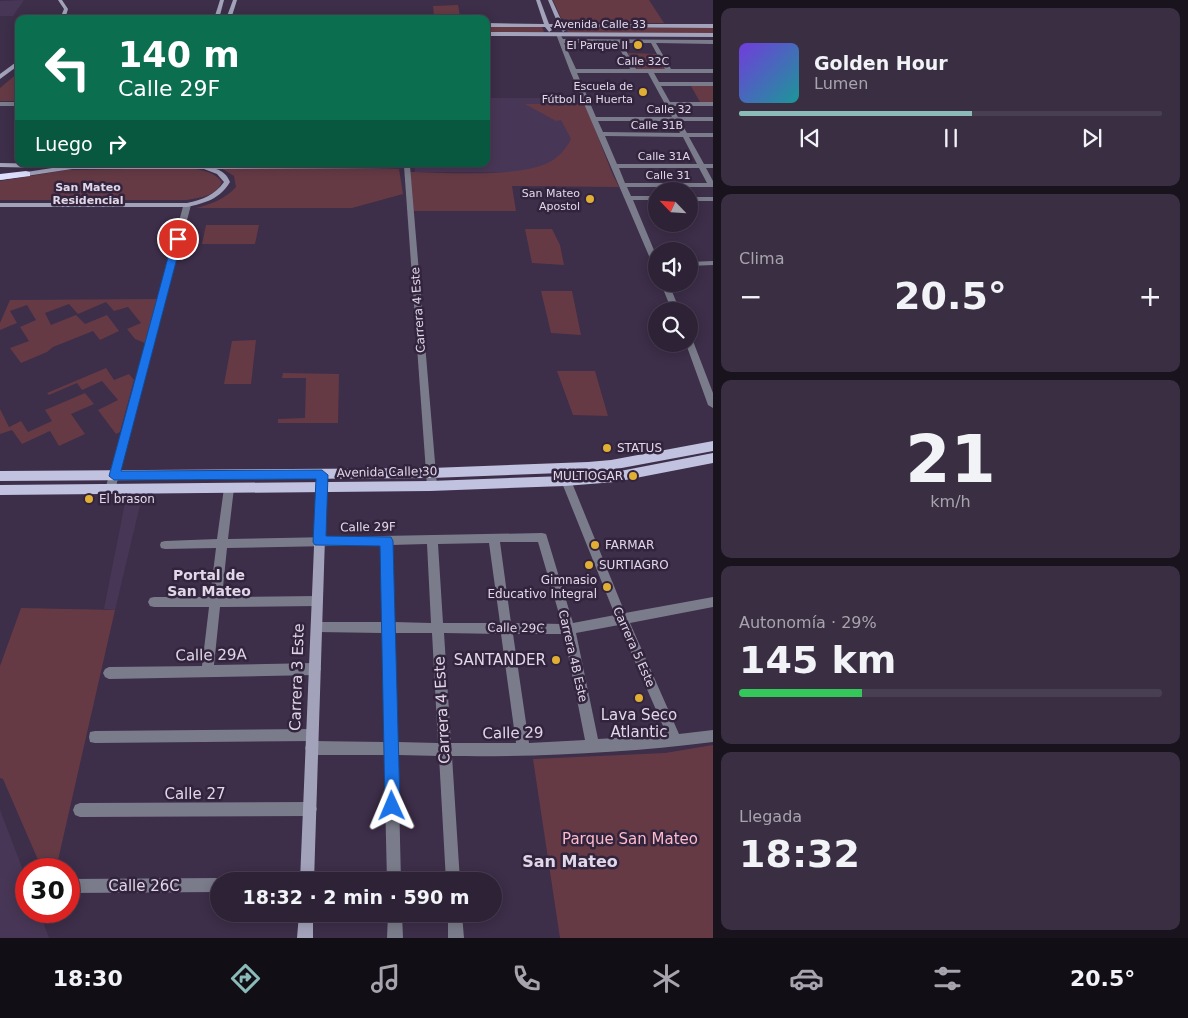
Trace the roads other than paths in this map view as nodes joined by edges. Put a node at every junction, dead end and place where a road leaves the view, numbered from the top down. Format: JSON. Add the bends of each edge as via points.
{"nodes":[{"id":1,"x":60,"y":0,"type":"edge"},
{"id":2,"x":222,"y":0,"type":"edge"},
{"id":3,"x":235,"y":0,"type":"edge"},
{"id":4,"x":538,"y":0,"type":"edge"},
{"id":5,"x":550,"y":0,"type":"edge"},
{"id":6,"x":64,"y":15,"type":"edge"},
{"id":7,"x":217,"y":15,"type":"edge"},
{"id":8,"x":229,"y":15,"type":"edge"},
{"id":9,"x":490,"y":25,"type":"edge"},
{"id":10,"x":548,"y":26,"type":"junction"},
{"id":11,"x":560,"y":26,"type":"junction"},
{"id":12,"x":713,"y":26,"type":"edge"},
{"id":13,"x":490,"y":34,"type":"edge"},
{"id":14,"x":550,"y":34,"type":"junction"},
{"id":15,"x":713,"y":34,"type":"edge"},
{"id":16,"x":561,"y":37,"type":"junction"},
{"id":17,"x":619,"y":42,"type":"junction"},
{"id":18,"x":652,"y":42,"type":"junction"},
{"id":19,"x":713,"y":42,"type":"edge"},
{"id":20,"x":15,"y":65,"type":"edge"},
{"id":21,"x":573,"y":71,"type":"junction"},
{"id":22,"x":634,"y":71,"type":"junction"},
{"id":23,"x":650,"y":71,"type":"junction"},
{"id":24,"x":669,"y":71,"type":"junction"},
{"id":25,"x":713,"y":71,"type":"edge"},
{"id":26,"x":0,"y":77,"type":"edge"},
{"id":27,"x":657,"y":84,"type":"junction"},
{"id":28,"x":713,"y":84,"type":"edge"},
{"id":29,"x":0,"y":104,"type":"edge"},
{"id":30,"x":15,"y":104,"type":"edge"},
{"id":31,"x":668,"y":104,"type":"junction"},
{"id":32,"x":713,"y":104,"type":"edge"},
{"id":33,"x":594,"y":118,"type":"junction"},
{"id":34,"x":676,"y":118,"type":"junction"},
{"id":35,"x":713,"y":119,"type":"edge"},
{"id":36,"x":601,"y":134,"type":"junction"},
{"id":37,"x":686,"y":135,"type":"junction"},
{"id":38,"x":713,"y":135,"type":"edge"},
{"id":39,"x":0,"y":165,"type":"edge"},
{"id":40,"x":15,"y":165,"type":"edge"},
{"id":41,"x":614,"y":166,"type":"junction"},
{"id":42,"x":701,"y":166,"type":"junction"},
{"id":43,"x":713,"y":166,"type":"edge"},
{"id":44,"x":72,"y":167,"type":"edge"},
{"id":45,"x":200,"y":167,"type":"edge"},
{"id":46,"x":406,"y":167,"type":"edge"},
{"id":47,"x":26,"y":174,"type":"joint"},
{"id":48,"x":0,"y":178,"type":"edge"},
{"id":49,"x":623,"y":185,"type":"junction"},
{"id":50,"x":712,"y":185,"type":"edge"},
{"id":51,"x":629,"y":198,"type":"junction"},
{"id":52,"x":648,"y":198,"type":"edge"},
{"id":53,"x":698,"y":199,"type":"edge"},
{"id":54,"x":713,"y":199,"type":"edge"},
{"id":55,"x":0,"y":201,"type":"edge"},
{"id":56,"x":35,"y":204,"type":"junction"},
{"id":57,"x":0,"y":205,"type":"edge"},
{"id":58,"x":187,"y":205,"type":"junction"},
{"id":59,"x":648,"y":244,"type":"edge"},
{"id":60,"x":698,"y":264,"type":"edge"},
{"id":61,"x":713,"y":264,"type":"edge"},
{"id":62,"x":693,"y":352,"type":"edge"},
{"id":63,"x":713,"y":405,"type":"edge"},
{"id":64,"x":713,"y":446,"type":"edge"},
{"id":65,"x":713,"y":458,"type":"edge"},
{"id":66,"x":561,"y":468,"type":"junction"},
{"id":67,"x":0,"y":476,"type":"edge"},
{"id":68,"x":114,"y":476,"type":"junction"},
{"id":69,"x":431,"y":480,"type":"junction"},
{"id":70,"x":322,"y":481,"type":"junction"},
{"id":71,"x":565,"y":481,"type":"junction"},
{"id":72,"x":229,"y":488,"type":"junction"},
{"id":73,"x":0,"y":490,"type":"edge"},
{"id":74,"x":110,"y":490,"type":"junction"},
{"id":75,"x":542,"y":537,"type":"joint"},
{"id":76,"x":494,"y":538,"type":"junction"},
{"id":77,"x":432,"y":539,"type":"junction"},
{"id":78,"x":386,"y":541,"type":"junction"},
{"id":79,"x":320,"y":542,"type":"junction"},
{"id":80,"x":223,"y":544,"type":"junction"},
{"id":81,"x":165,"y":545,"type":"dead end"},
{"id":82,"x":318,"y":601,"type":"junction"},
{"id":83,"x":154,"y":602,"type":"dead end"},
{"id":84,"x":216,"y":602,"type":"junction"},
{"id":85,"x":713,"y":602,"type":"edge"},
{"id":86,"x":622,"y":619,"type":"junction"},
{"id":87,"x":317,"y":627,"type":"junction"},
{"id":88,"x":388,"y":627,"type":"junction"},
{"id":89,"x":437,"y":627,"type":"junction"},
{"id":90,"x":506,"y":628,"type":"junction"},
{"id":91,"x":569,"y":629,"type":"junction"},
{"id":92,"x":315,"y":669,"type":"junction"},
{"id":93,"x":207,"y":671,"type":"junction"},
{"id":94,"x":109,"y":673,"type":"dead end"},
{"id":95,"x":713,"y":736,"type":"edge"},
{"id":96,"x":95,"y":737,"type":"dead end"},
{"id":97,"x":312,"y":741,"type":"junction"},
{"id":98,"x":676,"y":741,"type":"junction"},
{"id":99,"x":593,"y":747,"type":"junction"},
{"id":100,"x":391,"y":749,"type":"junction"},
{"id":101,"x":444,"y":750,"type":"junction"},
{"id":102,"x":523,"y":750,"type":"junction"},
{"id":103,"x":310,"y":809,"type":"junction"},
{"id":104,"x":80,"y":810,"type":"dead end"},
{"id":105,"x":307,"y":872,"type":"edge"},
{"id":106,"x":394,"y":872,"type":"edge"},
{"id":107,"x":451,"y":872,"type":"edge"},
{"id":108,"x":210,"y":885,"type":"edge"},
{"id":109,"x":80,"y":886,"type":"edge"},
{"id":110,"x":306,"y":922,"type":"edge"},
{"id":111,"x":395,"y":922,"type":"edge"},
{"id":112,"x":455,"y":922,"type":"edge"},
{"id":113,"x":305,"y":938,"type":"edge"},
{"id":114,"x":395,"y":938,"type":"edge"},
{"id":115,"x":456,"y":938,"type":"edge"}],
"edges":[{"from":1,"to":6,"type":"street","via":[[66,9]]},
{"from":2,"to":7,"type":"street"},
{"from":3,"to":8,"type":"street"},
{"from":4,"to":10,"type":"street"},
{"from":5,"to":11,"type":"street"},
{"from":9,"to":10,"type":"street","name":"Avenida Calle 33"},
{"from":10,"to":11,"type":"street","name":"Avenida Calle 33"},
{"from":10,"to":14,"type":"street"},
{"from":11,"to":12,"type":"street","name":"Avenida Calle 33"},
{"from":11,"to":16,"type":"street"},
{"from":13,"to":14,"type":"street","name":"Avenida Calle 33"},
{"from":14,"to":16,"type":"street"},
{"from":15,"to":16,"type":"street","name":"Avenida Calle 33"},
{"from":16,"to":17,"type":"street"},
{"from":16,"to":21,"type":"street"},
{"from":17,"to":18,"type":"street"},
{"from":17,"to":22,"type":"street"},
{"from":18,"to":19,"type":"street"},
{"from":18,"to":24,"type":"street"},
{"from":20,"to":26,"type":"street"},
{"from":21,"to":22,"type":"street","name":"Calle 32C"},
{"from":21,"to":33,"type":"street"},
{"from":22,"to":23,"type":"street","name":"Calle 32C"},
{"from":23,"to":24,"type":"street","name":"Calle 32C"},
{"from":23,"to":27,"type":"street"},
{"from":24,"to":25,"type":"street","name":"Calle 32C"},
{"from":27,"to":28,"type":"street"},
{"from":27,"to":31,"type":"street"},
{"from":29,"to":30,"type":"street"},
{"from":31,"to":32,"type":"street"},
{"from":31,"to":34,"type":"street"},
{"from":33,"to":34,"type":"street","name":"Calle 32"},
{"from":33,"to":36,"type":"street"},
{"from":34,"to":35,"type":"street","name":"Calle 32"},
{"from":34,"to":37,"type":"street"},
{"from":36,"to":37,"type":"street","name":"Calle 31B"},
{"from":36,"to":41,"type":"street"},
{"from":37,"to":38,"type":"street","name":"Calle 31B"},
{"from":37,"to":42,"type":"street"},
{"from":39,"to":40,"type":"street"},
{"from":41,"to":42,"type":"street","name":"Calle 31A"},
{"from":41,"to":49,"type":"street"},
{"from":42,"to":43,"type":"street","name":"Calle 31A"},
{"from":42,"to":50,"type":"street"},
{"from":44,"to":47,"type":"street"},
{"from":45,"to":58,"type":"street","via":[[213,170],[227,182],[217,195]]},
{"from":46,"to":69,"type":"street","name":"Carrera 4 Este"},
{"from":47,"to":48,"type":"highway"},
{"from":49,"to":50,"type":"street","name":"Calle 31"},
{"from":49,"to":51,"type":"street"},
{"from":51,"to":52,"type":"street"},
{"from":51,"to":59,"type":"street"},
{"from":53,"to":54,"type":"street"},
{"from":55,"to":56,"type":"street"},
{"from":56,"to":57,"type":"street"},
{"from":56,"to":58,"type":"street"},
{"from":58,"to":68,"type":"street"},
{"from":60,"to":61,"type":"street"},
{"from":62,"to":63,"type":"street"},
{"from":64,"to":66,"type":"main road","name":"Avenida Calle 30","via":[[612,465]]},
{"from":65,"to":71,"type":"main road","name":"Avenida Calle 30","via":[[606,478]]},
{"from":66,"to":69,"type":"main road","name":"Avenida Calle 30"},
{"from":66,"to":71,"type":"street","name":"Carrera 5 Este"},
{"from":67,"to":68,"type":"main road","name":"Avenida Calle 30"},
{"from":68,"to":70,"type":"main road","name":"Avenida Calle 30"},
{"from":68,"to":74,"type":"street"},
{"from":69,"to":70,"type":"main road","name":"Avenida Calle 30"},
{"from":69,"to":71,"type":"main road","name":"Avenida Calle 30"},
{"from":70,"to":72,"type":"main road","name":"Avenida Calle 30"},
{"from":70,"to":79,"type":"street","name":"Carrera 3 Este"},
{"from":71,"to":86,"type":"street","name":"Carrera 5 Este"},
{"from":72,"to":74,"type":"main road","name":"Avenida Calle 30"},
{"from":72,"to":80,"type":"street"},
{"from":73,"to":74,"type":"main road","name":"Avenida Calle 30"},
{"from":75,"to":76,"type":"street","name":"Calle 29F"},
{"from":75,"to":91,"type":"street","name":"Carrera 4B Este"},
{"from":76,"to":77,"type":"street","name":"Calle 29F"},
{"from":76,"to":90,"type":"street"},
{"from":77,"to":78,"type":"street","name":"Calle 29F"},
{"from":77,"to":89,"type":"street","name":"Carrera 4 Este"},
{"from":78,"to":79,"type":"street","name":"Calle 29F"},
{"from":78,"to":88,"type":"street"},
{"from":79,"to":80,"type":"street","name":"Calle 29F"},
{"from":79,"to":82,"type":"street","name":"Carrera 3 Este"},
{"from":80,"to":81,"type":"street","name":"Calle 29F"},
{"from":80,"to":84,"type":"street"},
{"from":82,"to":84,"type":"street"},
{"from":82,"to":87,"type":"street","name":"Carrera 3 Este"},
{"from":83,"to":84,"type":"street"},
{"from":84,"to":93,"type":"street"},
{"from":85,"to":86,"type":"street","name":"Calle 29C"},
{"from":86,"to":91,"type":"street","name":"Calle 29C"},
{"from":86,"to":98,"type":"street","name":"Carrera 5 Este"},
{"from":87,"to":88,"type":"street","name":"Calle 29C"},
{"from":87,"to":92,"type":"street","name":"Carrera 3 Este"},
{"from":88,"to":89,"type":"street","name":"Calle 29C"},
{"from":88,"to":100,"type":"street"},
{"from":89,"to":90,"type":"street","name":"Calle 29C"},
{"from":89,"to":101,"type":"street","name":"Carrera 4 Este"},
{"from":90,"to":91,"type":"street","name":"Calle 29C"},
{"from":90,"to":102,"type":"street"},
{"from":91,"to":99,"type":"street","name":"Carrera 4B Este"},
{"from":92,"to":93,"type":"street","name":"Calle 29A"},
{"from":92,"to":97,"type":"street","name":"Carrera 3 Este"},
{"from":93,"to":94,"type":"street","name":"Calle 29A"},
{"from":95,"to":98,"type":"street","name":"Calle 29"},
{"from":96,"to":97,"type":"street","name":"Calle 29"},
{"from":97,"to":100,"type":"street","name":"Calle 29"},
{"from":97,"to":103,"type":"street","name":"Carrera 3 Este"},
{"from":98,"to":99,"type":"street","name":"Calle 29"},
{"from":99,"to":102,"type":"street","name":"Calle 29"},
{"from":100,"to":101,"type":"street","name":"Calle 29"},
{"from":100,"to":106,"type":"street"},
{"from":101,"to":102,"type":"street","name":"Calle 29"},
{"from":101,"to":107,"type":"street","name":"Carrera 4 Este"},
{"from":103,"to":104,"type":"street","name":"Calle 27"},
{"from":103,"to":105,"type":"street","name":"Carrera 3 Este"},
{"from":108,"to":109,"type":"street","name":"Calle 26C"},
{"from":110,"to":113,"type":"street"},
{"from":111,"to":114,"type":"street"},
{"from":112,"to":115,"type":"street"}]}
